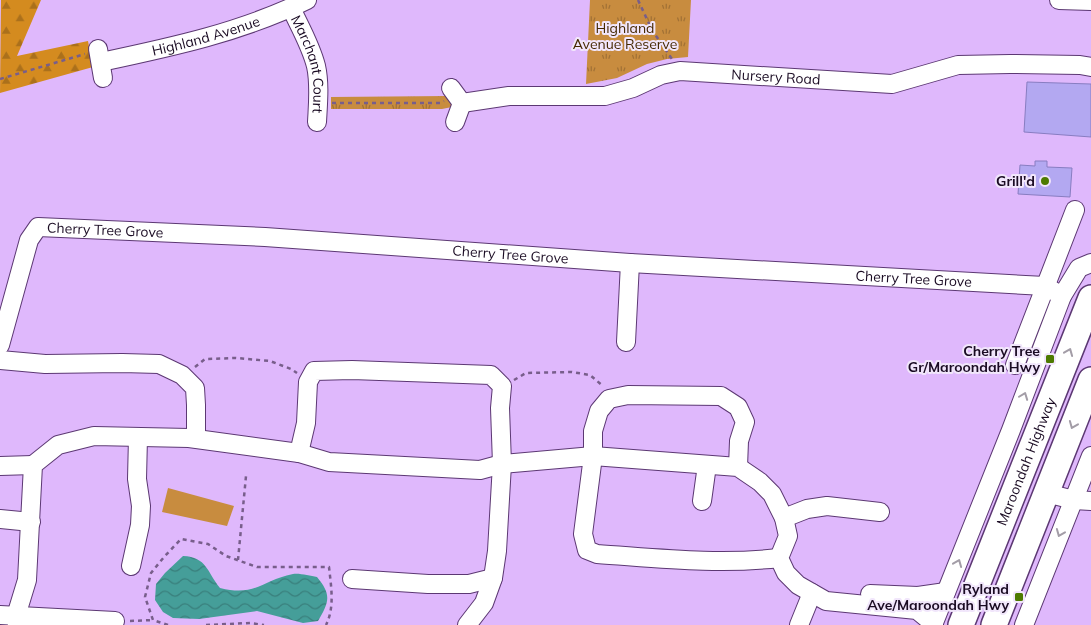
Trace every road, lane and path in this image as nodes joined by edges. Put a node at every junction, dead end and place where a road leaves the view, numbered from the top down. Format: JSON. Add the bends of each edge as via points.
{"nodes":[{"id":1,"x":638,"y":0,"type":"edge"},
{"id":2,"x":1058,"y":0,"type":"edge"},
{"id":3,"x":1083,"y":1,"type":"edge"},
{"id":4,"x":299,"y":4,"type":"edge"},
{"id":5,"x":101,"y":63,"type":"joint"},
{"id":6,"x":1091,"y":67,"type":"edge"},
{"id":7,"x":680,"y":71,"type":"junction"},
{"id":8,"x":0,"y":80,"type":"edge"},
{"id":9,"x":456,"y":95,"type":"junction"},
{"id":10,"x":318,"y":103,"type":"junction"},
{"id":11,"x":317,"y":122,"type":"dead end"},
{"id":12,"x":455,"y":122,"type":"dead end"},
{"id":13,"x":1075,"y":210,"type":"dead end"},
{"id":14,"x":630,"y":263,"type":"junction"},
{"id":15,"x":1091,"y":263,"type":"edge"},
{"id":16,"x":1045,"y":286,"type":"junction"},
{"id":17,"x":1062,"y":296,"type":"junction"},
{"id":18,"x":1091,"y":298,"type":"edge"},
{"id":19,"x":626,"y":342,"type":"dead end"},
{"id":20,"x":0,"y":345,"type":"edge"},
{"id":21,"x":0,"y":360,"type":"edge"},
{"id":22,"x":1015,"y":365,"type":"dead end"},
{"id":23,"x":182,"y":375,"type":"junction"},
{"id":24,"x":1091,"y":380,"type":"edge"},
{"id":25,"x":308,"y":382,"type":"junction"},
{"id":26,"x":502,"y":386,"type":"junction"},
{"id":27,"x":614,"y":398,"type":"junction"},
{"id":28,"x":1011,"y":430,"type":"junction"},
{"id":29,"x":138,"y":437,"type":"junction"},
{"id":30,"x":196,"y":438,"type":"junction"},
{"id":31,"x":299,"y":453,"type":"junction"},
{"id":32,"x":593,"y":456,"type":"junction"},
{"id":33,"x":1091,"y":456,"type":"edge"},
{"id":34,"x":502,"y":464,"type":"junction"},
{"id":35,"x":33,"y":465,"type":"junction"},
{"id":36,"x":706,"y":465,"type":"junction"},
{"id":37,"x":0,"y":466,"type":"edge"},
{"id":38,"x":738,"y":467,"type":"junction"},
{"id":39,"x":1022,"y":470,"type":"junction"},
{"id":40,"x":246,"y":476,"type":"dead end"},
{"id":41,"x":990,"y":482,"type":"junction"},
{"id":42,"x":1046,"y":493,"type":"junction"},
{"id":43,"x":702,"y":501,"type":"dead end"},
{"id":44,"x":1082,"y":501,"type":"edge"},
{"id":45,"x":880,"y":512,"type":"dead end"},
{"id":46,"x":784,"y":518,"type":"junction"},
{"id":47,"x":0,"y":519,"type":"edge"},
{"id":48,"x":31,"y":522,"type":"junction"},
{"id":49,"x":994,"y":546,"type":"junction"},
{"id":50,"x":1022,"y":556,"type":"junction"},
{"id":51,"x":779,"y":558,"type":"junction"},
{"id":52,"x":238,"y":560,"type":"junction"},
{"id":53,"x":131,"y":566,"type":"dead end"},
{"id":54,"x":492,"y":578,"type":"junction"},
{"id":55,"x":352,"y":579,"type":"dead end"},
{"id":56,"x":946,"y":592,"type":"junction"},
{"id":57,"x":812,"y":593,"type":"junction"},
{"id":58,"x":11,"y":619,"type":"edge"},
{"id":59,"x":153,"y":620,"type":"junction"},
{"id":60,"x":115,"y":621,"type":"joint"},
{"id":61,"x":250,"y":624,"type":"edge"},
{"id":62,"x":167,"y":625,"type":"edge"},
{"id":63,"x":206,"y":625,"type":"edge"},
{"id":64,"x":264,"y":625,"type":"edge"},
{"id":65,"x":326,"y":625,"type":"edge"},
{"id":66,"x":467,"y":625,"type":"edge"},
{"id":67,"x":799,"y":625,"type":"edge"},
{"id":68,"x":934,"y":625,"type":"edge"},
{"id":69,"x":961,"y":625,"type":"edge"},
{"id":70,"x":994,"y":625,"type":"edge"},
{"id":71,"x":1024,"y":625,"type":"edge"}],
"edges":[{"from":1,"to":7,"type":"path","via":[[652,30]]},
{"from":2,"to":3,"type":"street"},
{"from":4,"to":5,"type":"street","name":"Highland Avenue","via":[[214,36]]},
{"from":4,"to":10,"type":"street","name":"Marchant Court","via":[[316,67]]},
{"from":5,"to":8,"type":"path"},
{"from":6,"to":7,"type":"street","name":"Nursery Road","via":[[958,65],[892,84]]},
{"from":7,"to":9,"type":"street","name":"Nursery Road","via":[[605,96]]},
{"from":9,"to":10,"type":"path","via":[[440,103]]},
{"from":9,"to":12,"type":"street"},
{"from":10,"to":11,"type":"street","name":"Marchant Court"},
{"from":13,"to":16,"type":"street"},
{"from":14,"to":16,"type":"street","name":"Cherry Tree Grove"},
{"from":14,"to":19,"type":"street"},
{"from":14,"to":20,"type":"street","name":"Cherry Tree Grove","via":[[265,237],[38,227],[29,240]]},
{"from":15,"to":17,"type":"street","via":[[1079,268]]},
{"from":16,"to":17,"type":"street","name":"Cherry Tree Grove"},
{"from":16,"to":22,"type":"street"},
{"from":28,"to":17,"type":"street","one_way":true},
{"from":39,"to":18,"type":"highway","name":"Maroondah Highway","one_way":true},
{"from":21,"to":23,"type":"street","via":[[45,364],[159,364]]},
{"from":23,"to":25,"type":"path","via":[[205,360],[236,358],[270,361],[291,369]]},
{"from":23,"to":30,"type":"street","via":[[194,388]]},
{"from":24,"to":42,"type":"highway","one_way":true},
{"from":25,"to":26,"type":"street","via":[[314,371],[352,370],[491,375]]},
{"from":25,"to":31,"type":"street","via":[[306,423]]},
{"from":26,"to":27,"type":"path","via":[[526,373],[572,372],[590,375]]},
{"from":26,"to":34,"type":"street"},
{"from":27,"to":32,"type":"street","via":[[599,411],[593,431]]},
{"from":27,"to":38,"type":"street","via":[[628,395],[721,396],[738,407],[745,422],[739,441]]},
{"from":28,"to":39,"type":"street"},
{"from":28,"to":41,"type":"street"},
{"from":29,"to":30,"type":"street"},
{"from":29,"to":35,"type":"street","via":[[94,436],[58,445]]},
{"from":29,"to":53,"type":"street","via":[[140,525]]},
{"from":30,"to":31,"type":"street"},
{"from":31,"to":34,"type":"street","via":[[329,462],[471,470]]},
{"from":32,"to":34,"type":"street"},
{"from":32,"to":36,"type":"street"},
{"from":32,"to":51,"type":"street","via":[[583,534],[587,550],[597,554],[708,561]]},
{"from":33,"to":44,"type":"street"},
{"from":34,"to":54,"type":"street"},
{"from":35,"to":37,"type":"street"},
{"from":35,"to":48,"type":"street"},
{"from":36,"to":38,"type":"street"},
{"from":36,"to":43,"type":"street"},
{"from":38,"to":46,"type":"street","via":[[772,494]]},
{"from":39,"to":41,"type":"street"},
{"from":39,"to":49,"type":"highway","name":"Maroondah Highway"},
{"from":40,"to":52,"type":"path"},
{"from":56,"to":41,"type":"street","one_way":true},
{"from":42,"to":44,"type":"street"},
{"from":42,"to":50,"type":"highway"},
{"from":44,"to":71,"type":"street","one_way":true},
{"from":45,"to":46,"type":"street","via":[[827,506]]},
{"from":46,"to":51,"type":"street","via":[[788,536]]},
{"from":47,"to":48,"type":"street"},
{"from":48,"to":58,"type":"street","via":[[27,580]]},
{"from":49,"to":50,"type":"highway"},
{"from":49,"to":69,"type":"highway","name":"Maroondah Highway"},
{"from":50,"to":70,"type":"highway"},
{"from":51,"to":57,"type":"street","via":[[798,586]]},
{"from":52,"to":59,"type":"path","via":[[208,544],[182,539],[151,573],[145,596]]},
{"from":52,"to":65,"type":"path","via":[[257,567],[329,567],[332,587],[330,616]]},
{"from":54,"to":55,"type":"street","via":[[469,584]]},
{"from":54,"to":66,"type":"street","via":[[484,603]]},
{"from":56,"to":57,"type":"street","via":[[918,596]]},
{"from":56,"to":68,"type":"street"},
{"from":57,"to":67,"type":"street"},
{"from":57,"to":68,"type":"street","via":[[826,601],[917,610]]},
{"from":58,"to":60,"type":"street","via":[[62,617]]},
{"from":59,"to":60,"type":"path"},
{"from":59,"to":62,"type":"path"},
{"from":61,"to":63,"type":"path"},
{"from":61,"to":64,"type":"path"}]}
